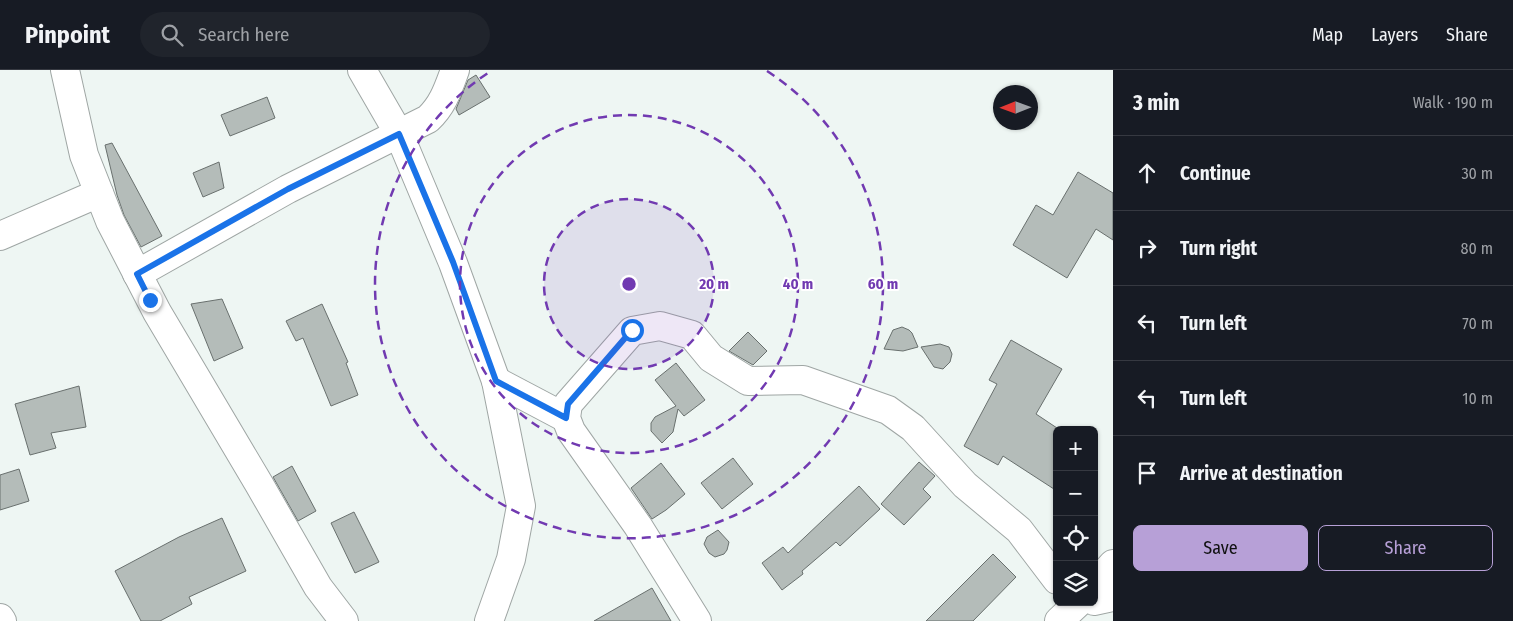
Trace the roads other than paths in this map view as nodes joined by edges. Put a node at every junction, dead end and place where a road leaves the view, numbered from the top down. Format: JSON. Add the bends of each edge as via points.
{"nodes":[{"id":1,"x":64,"y":70,"type":"edge"},
{"id":2,"x":362,"y":70,"type":"edge"},
{"id":3,"x":455,"y":70,"type":"edge"},
{"id":4,"x":399,"y":134,"type":"junction"},
{"id":5,"x":99,"y":192,"type":"junction"},
{"id":6,"x":0,"y":236,"type":"edge"},
{"id":7,"x":137,"y":274,"type":"junction"},
{"id":8,"x":496,"y":381,"type":"junction"},
{"id":9,"x":566,"y":418,"type":"junction"},
{"id":10,"x":1113,"y":564,"type":"edge"},
{"id":11,"x":1053,"y":575,"type":"edge"},
{"id":12,"x":1098,"y":582,"type":"edge"},
{"id":13,"x":1113,"y":596,"type":"edge"},
{"id":14,"x":1098,"y":599,"type":"edge"},
{"id":15,"x":0,"y":618,"type":"edge"},
{"id":16,"x":2,"y":621,"type":"edge"},
{"id":17,"x":344,"y":621,"type":"edge"},
{"id":18,"x":489,"y":621,"type":"edge"},
{"id":19,"x":697,"y":621,"type":"edge"}],
"edges":[{"from":1,"to":5,"type":"main road","via":[[84,155]]},
{"from":2,"to":4,"type":"main road"},
{"from":3,"to":4,"type":"main road","via":[[437,110]]},
{"from":4,"to":7,"type":"main road","via":[[288,189]]},
{"from":4,"to":8,"type":"main road","via":[[453,262]]},
{"from":5,"to":6,"type":"main road"},
{"from":5,"to":7,"type":"main road"},
{"from":7,"to":17,"type":"main road","via":[[318,587]]},
{"from":8,"to":9,"type":"main road"},
{"from":8,"to":18,"type":"main road","via":[[521,506],[511,559]]},
{"from":9,"to":11,"type":"main road","via":[[568,404],[632,330],[660,326],[692,336],[711,358],[748,381],[803,380],[888,410],[913,428],[965,485],[1019,530]]},
{"from":9,"to":19,"type":"main road","via":[[571,431],[638,526]]},
{"from":10,"to":12,"type":"main road"},
{"from":13,"to":14,"type":"main road"},
{"from":15,"to":16,"type":"main road"}]}
